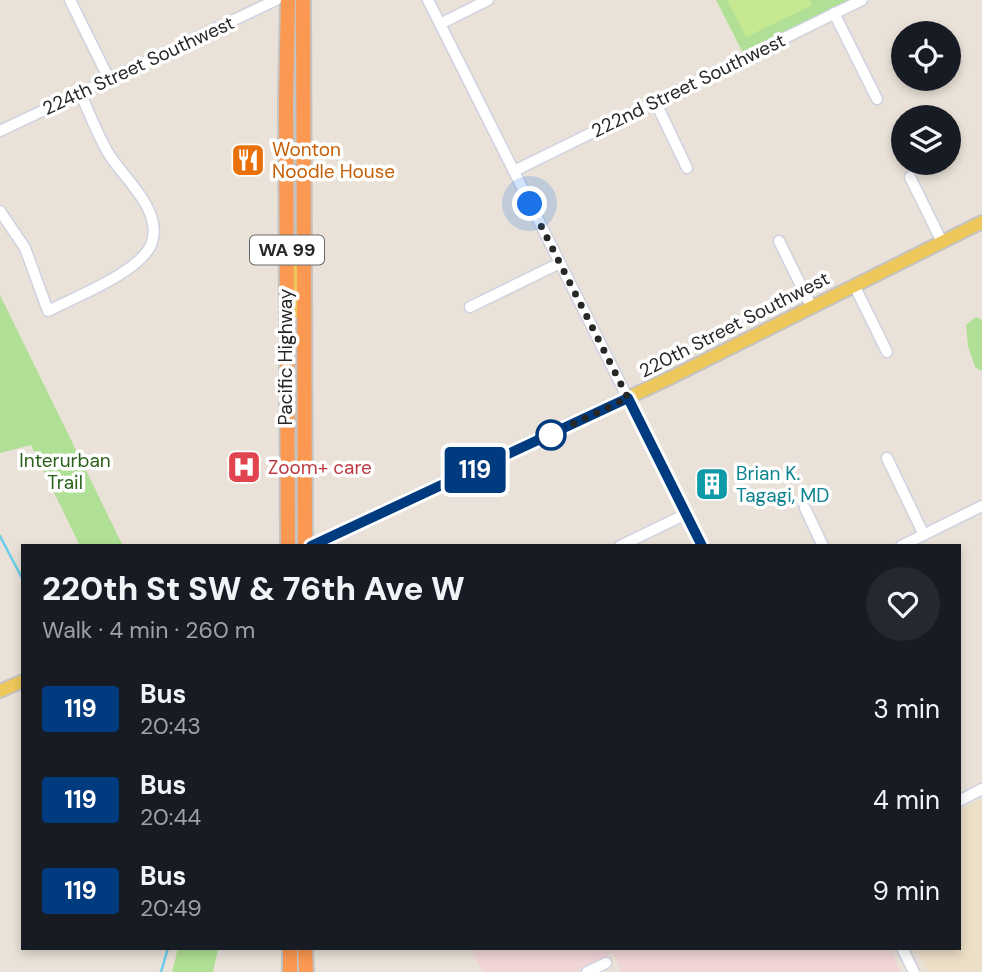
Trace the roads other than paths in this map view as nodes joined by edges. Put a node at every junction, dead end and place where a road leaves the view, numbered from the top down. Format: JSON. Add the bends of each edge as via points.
{"nodes":[{"id":1,"x":70,"y":0,"type":"edge"},
{"id":2,"x":276,"y":0,"type":"edge"},
{"id":3,"x":288,"y":0,"type":"edge"},
{"id":4,"x":303,"y":0,"type":"edge"},
{"id":5,"x":428,"y":0,"type":"edge"},
{"id":6,"x":488,"y":0,"type":"edge"},
{"id":7,"x":862,"y":0,"type":"edge"},
{"id":8,"x":834,"y":13,"type":"junction"},
{"id":9,"x":440,"y":24,"type":"junction"},
{"id":10,"x":109,"y":79,"type":"junction"},
{"id":11,"x":80,"y":93,"type":"junction"},
{"id":12,"x":877,"y":99,"type":"dead end"},
{"id":13,"x":655,"y":101,"type":"junction"},
{"id":14,"x":0,"y":131,"type":"edge"},
{"id":15,"x":687,"y":168,"type":"dead end"},
{"id":16,"x":514,"y":171,"type":"junction"},
{"id":17,"x":910,"y":177,"type":"dead end"},
{"id":18,"x":0,"y":211,"type":"edge"},
{"id":19,"x":982,"y":222,"type":"edge"},
{"id":20,"x":779,"y":241,"type":"dead end"},
{"id":21,"x":942,"y":242,"type":"junction"},
{"id":22,"x":286,"y":244,"type":"junction"},
{"id":23,"x":560,"y":264,"type":"junction"},
{"id":24,"x":853,"y":285,"type":"junction"},
{"id":25,"x":811,"y":306,"type":"junction"},
{"id":26,"x":470,"y":307,"type":"dead end"},
{"id":27,"x":304,"y":316,"type":"junction"},
{"id":28,"x":887,"y":352,"type":"dead end"},
{"id":29,"x":628,"y":398,"type":"junction"},
{"id":30,"x":887,"y":458,"type":"dead end"},
{"id":31,"x":982,"y":506,"type":"edge"},
{"id":32,"x":805,"y":508,"type":"dead end"},
{"id":33,"x":686,"y":514,"type":"junction"},
{"id":34,"x":924,"y":535,"type":"junction"},
{"id":35,"x":288,"y":544,"type":"edge"},
{"id":36,"x":305,"y":544,"type":"edge"},
{"id":37,"x":315,"y":544,"type":"edge"},
{"id":38,"x":624,"y":544,"type":"edge"},
{"id":39,"x":701,"y":544,"type":"edge"},
{"id":40,"x":822,"y":544,"type":"edge"},
{"id":41,"x":905,"y":544,"type":"edge"},
{"id":42,"x":21,"y":682,"type":"edge"},
{"id":43,"x":0,"y":691,"type":"edge"},
{"id":44,"x":982,"y":789,"type":"edge"},
{"id":45,"x":961,"y":800,"type":"edge"},
{"id":46,"x":290,"y":950,"type":"edge"},
{"id":47,"x":305,"y":950,"type":"edge"},
{"id":48,"x":903,"y":950,"type":"edge"},
{"id":49,"x":606,"y":963,"type":"dead end"},
{"id":50,"x":290,"y":972,"type":"edge"},
{"id":51,"x":306,"y":972,"type":"edge"},
{"id":52,"x":587,"y":972,"type":"edge"},
{"id":53,"x":914,"y":972,"type":"edge"}],
"edges":[{"from":1,"to":10,"type":"street"},
{"from":2,"to":10,"type":"street","name":"224th Street Southwest"},
{"from":3,"to":22,"type":"highway","name":"Pacific Highway","number":"WA 99"},
{"from":4,"to":27,"type":"highway","name":"Pacific Highway","number":"WA 99"},
{"from":5,"to":9,"type":"street"},
{"from":6,"to":9,"type":"street"},
{"from":7,"to":8,"type":"street","name":"222nd Street Southwest"},
{"from":8,"to":12,"type":"street"},
{"from":8,"to":13,"type":"street","name":"222nd Street Southwest"},
{"from":9,"to":16,"type":"street"},
{"from":10,"to":11,"type":"street","name":"224th Street Southwest"},
{"from":11,"to":14,"type":"street","name":"224th Street Southwest"},
{"from":11,"to":18,"type":"street","via":[[106,149],[149,210],[150,245],[139,260],[117,275],[48,310],[25,248]]},
{"from":13,"to":15,"type":"street"},
{"from":13,"to":16,"type":"street","name":"222nd Street Southwest"},
{"from":16,"to":23,"type":"street"},
{"from":17,"to":21,"type":"street"},
{"from":19,"to":21,"type":"main road","name":"220th Street Southwest"},
{"from":20,"to":25,"type":"street"},
{"from":21,"to":24,"type":"main road","name":"220th Street Southwest"},
{"from":22,"to":27,"type":"main road","via":[[295,258],[297,310]]},
{"from":22,"to":35,"type":"highway","name":"Pacific Highway","number":"WA 99"},
{"from":23,"to":26,"type":"street"},
{"from":23,"to":29,"type":"street"},
{"from":24,"to":25,"type":"main road","name":"220th Street Southwest"},
{"from":24,"to":28,"type":"street"},
{"from":25,"to":29,"type":"main road","name":"220th Street Southwest"},
{"from":27,"to":36,"type":"highway","name":"Pacific Highway","number":"WA 99"},
{"from":29,"to":33,"type":"street"},
{"from":29,"to":37,"type":"main road","name":"220th Street Southwest"},
{"from":30,"to":34,"type":"street"},
{"from":31,"to":34,"type":"street"},
{"from":32,"to":40,"type":"street"},
{"from":33,"to":38,"type":"street"},
{"from":33,"to":39,"type":"street"},
{"from":34,"to":41,"type":"street"},
{"from":42,"to":43,"type":"main road"},
{"from":44,"to":45,"type":"street"},
{"from":46,"to":50,"type":"highway"},
{"from":47,"to":51,"type":"highway"},
{"from":48,"to":53,"type":"street"},
{"from":49,"to":52,"type":"street"}]}
